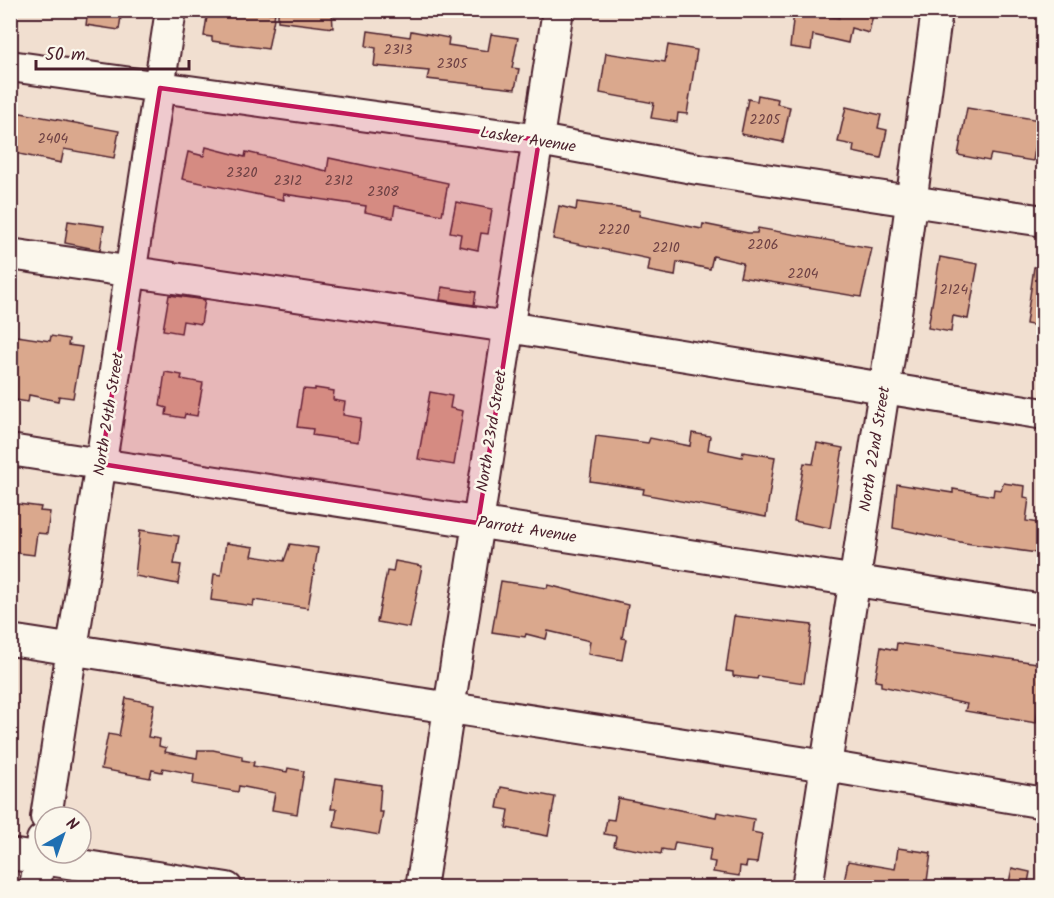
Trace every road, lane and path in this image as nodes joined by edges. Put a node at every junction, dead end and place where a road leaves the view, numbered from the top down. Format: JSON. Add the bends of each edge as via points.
{"nodes":[{"id":1,"x":171,"y":10,"type":"edge"},
{"id":2,"x":558,"y":10,"type":"edge"},
{"id":3,"x":937,"y":10,"type":"edge"},
{"id":4,"x":10,"y":66,"type":"edge"},
{"id":5,"x":159,"y":88,"type":"junction"},
{"id":6,"x":539,"y":140,"type":"junction"},
{"id":7,"x":910,"y":200,"type":"junction"},
{"id":8,"x":1044,"y":221,"type":"edge"},
{"id":9,"x":10,"y":254,"type":"edge"},
{"id":10,"x":131,"y":270,"type":"junction"},
{"id":11,"x":508,"y":327,"type":"junction"},
{"id":12,"x":885,"y":387,"type":"junction"},
{"id":13,"x":1044,"y":414,"type":"edge"},
{"id":14,"x":10,"y":450,"type":"edge"},
{"id":15,"x":101,"y":464,"type":"junction"},
{"id":16,"x":478,"y":523,"type":"junction"},
{"id":17,"x":855,"y":581,"type":"junction"},
{"id":18,"x":1044,"y":610,"type":"edge"},
{"id":19,"x":10,"y":640,"type":"edge"},
{"id":20,"x":72,"y":650,"type":"junction"},
{"id":21,"x":449,"y":708,"type":"junction"},
{"id":22,"x":826,"y":766,"type":"junction"},
{"id":23,"x":1044,"y":803,"type":"edge"},
{"id":24,"x":47,"y":805,"type":"edge"},
{"id":25,"x":33,"y":841,"type":"edge"},
{"id":26,"x":25,"y":856,"type":"edge"},
{"id":27,"x":35,"y":888,"type":"edge"},
{"id":28,"x":227,"y":888,"type":"edge"},
{"id":29,"x":421,"y":888,"type":"edge"},
{"id":30,"x":807,"y":888,"type":"edge"}],
"edges":[{"from":1,"to":5,"type":"street","name":"North 24th Street"},
{"from":2,"to":6,"type":"street","name":"North 23rd Street"},
{"from":3,"to":7,"type":"street","name":"North 22nd Street"},
{"from":4,"to":5,"type":"street","name":"Lasker Avenue"},
{"from":5,"to":6,"type":"street","name":"Lasker Avenue"},
{"from":5,"to":10,"type":"street","name":"North 24th Street"},
{"from":6,"to":7,"type":"street","name":"Lasker Avenue","via":[[698,169]]},
{"from":6,"to":11,"type":"street","name":"North 23rd Street"},
{"from":7,"to":8,"type":"street","name":"Lasker Avenue"},
{"from":7,"to":12,"type":"street","name":"North 22nd Street"},
{"from":9,"to":10,"type":"street"},
{"from":10,"to":11,"type":"street"},
{"from":10,"to":15,"type":"street","name":"North 24th Street"},
{"from":11,"to":12,"type":"street"},
{"from":11,"to":16,"type":"street","name":"North 23rd Street"},
{"from":12,"to":13,"type":"street"},
{"from":12,"to":17,"type":"street","name":"North 22nd Street"},
{"from":14,"to":15,"type":"street","name":"Parrott Avenue"},
{"from":15,"to":16,"type":"street","name":"Parrott Avenue"},
{"from":15,"to":20,"type":"street","name":"North 24th Street"},
{"from":16,"to":17,"type":"street","name":"Parrott Avenue"},
{"from":16,"to":21,"type":"street","name":"North 23rd Street"},
{"from":17,"to":18,"type":"street","name":"Parrott Avenue"},
{"from":17,"to":22,"type":"street","name":"North 22nd Street"},
{"from":19,"to":20,"type":"street"},
{"from":20,"to":21,"type":"street"},
{"from":20,"to":24,"type":"street","name":"North 24th Street"},
{"from":21,"to":22,"type":"street"},
{"from":21,"to":29,"type":"street","name":"North 23rd Street"},
{"from":22,"to":23,"type":"street"},
{"from":22,"to":30,"type":"street","name":"North 22nd Street"},
{"from":25,"to":26,"type":"street","name":"North 24th Street"},
{"from":26,"to":27,"type":"street","name":"North 24th Street"},
{"from":26,"to":28,"type":"street"}]}
